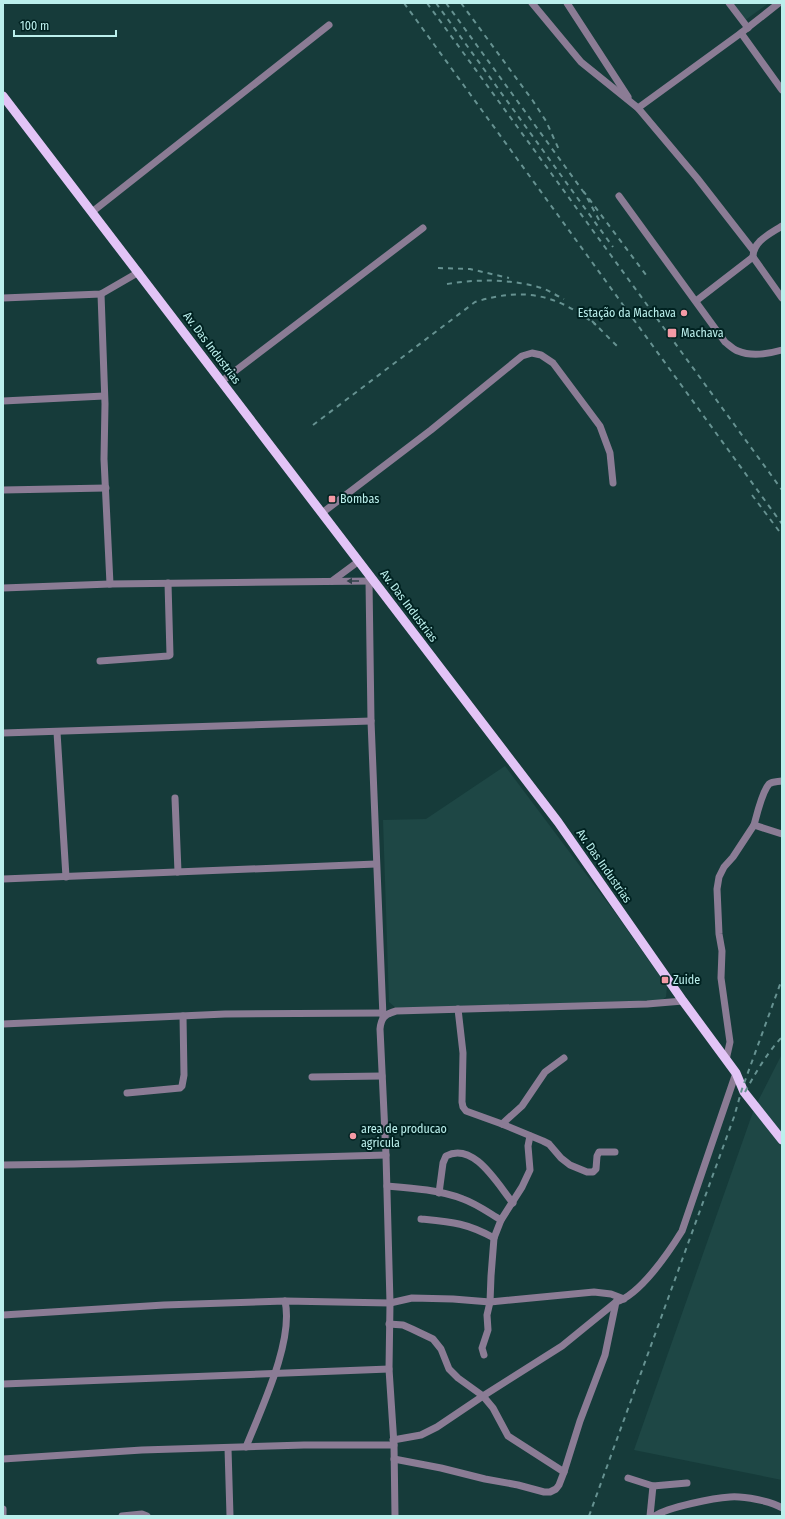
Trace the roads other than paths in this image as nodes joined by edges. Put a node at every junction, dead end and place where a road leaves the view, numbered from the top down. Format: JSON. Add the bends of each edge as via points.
{"nodes":[{"id":1,"x":532,"y":3,"type":"edge"},
{"id":2,"x":567,"y":3,"type":"edge"},
{"id":3,"x":729,"y":3,"type":"edge"},
{"id":4,"x":779,"y":3,"type":"edge"},
{"id":5,"x":329,"y":25,"type":"dead end"},
{"id":6,"x":748,"y":28,"type":"junction"},
{"id":7,"x":741,"y":33,"type":"junction"},
{"id":8,"x":782,"y":90,"type":"edge"},
{"id":9,"x":3,"y":96,"type":"edge"},
{"id":10,"x":632,"y":102,"type":"junction"},
{"id":11,"x":638,"y":108,"type":"junction"},
{"id":12,"x":619,"y":196,"type":"dead end"},
{"id":13,"x":92,"y":212,"type":"junction"},
{"id":14,"x":782,"y":226,"type":"edge"},
{"id":15,"x":423,"y":228,"type":"dead end"},
{"id":16,"x":753,"y":254,"type":"junction"},
{"id":17,"x":139,"y":272,"type":"junction"},
{"id":18,"x":101,"y":294,"type":"junction"},
{"id":19,"x":3,"y":298,"type":"edge"},
{"id":20,"x":782,"y":298,"type":"edge"},
{"id":21,"x":696,"y":301,"type":"junction"},
{"id":22,"x":782,"y":350,"type":"edge"},
{"id":23,"x":222,"y":381,"type":"junction"},
{"id":24,"x":104,"y":396,"type":"junction"},
{"id":25,"x":3,"y":401,"type":"edge"},
{"id":26,"x":613,"y":483,"type":"dead end"},
{"id":27,"x":106,"y":488,"type":"junction"},
{"id":28,"x":3,"y":490,"type":"edge"},
{"id":29,"x":322,"y":513,"type":"junction"},
{"id":30,"x":359,"y":561,"type":"junction"},
{"id":31,"x":331,"y":581,"type":"junction"},
{"id":32,"x":372,"y":581,"type":"junction"},
{"id":33,"x":168,"y":583,"type":"junction"},
{"id":34,"x":110,"y":584,"type":"junction"},
{"id":35,"x":3,"y":588,"type":"edge"},
{"id":36,"x":100,"y":661,"type":"dead end"},
{"id":37,"x":371,"y":721,"type":"junction"},
{"id":38,"x":57,"y":732,"type":"junction"},
{"id":39,"x":3,"y":733,"type":"edge"},
{"id":40,"x":782,"y":781,"type":"edge"},
{"id":41,"x":175,"y":798,"type":"dead end"},
{"id":42,"x":754,"y":824,"type":"junction"},
{"id":43,"x":782,"y":834,"type":"edge"},
{"id":44,"x":376,"y":864,"type":"junction"},
{"id":45,"x":178,"y":872,"type":"junction"},
{"id":46,"x":66,"y":877,"type":"junction"},
{"id":47,"x":3,"y":879,"type":"edge"},
{"id":48,"x":683,"y":1001,"type":"junction"},
{"id":49,"x":458,"y":1009,"type":"junction"},
{"id":50,"x":383,"y":1015,"type":"junction"},
{"id":51,"x":183,"y":1016,"type":"junction"},
{"id":52,"x":3,"y":1024,"type":"edge"},
{"id":53,"x":564,"y":1058,"type":"dead end"},
{"id":54,"x":726,"y":1060,"type":"junction"},
{"id":55,"x":736,"y":1073,"type":"junction"},
{"id":56,"x":382,"y":1076,"type":"junction"},
{"id":57,"x":312,"y":1077,"type":"dead end"},
{"id":58,"x":127,"y":1093,"type":"dead end"},
{"id":59,"x":502,"y":1124,"type":"junction"},
{"id":60,"x":530,"y":1136,"type":"junction"},
{"id":61,"x":782,"y":1140,"type":"edge"},
{"id":62,"x":615,"y":1152,"type":"dead end"},
{"id":63,"x":386,"y":1155,"type":"junction"},
{"id":64,"x":3,"y":1165,"type":"edge"},
{"id":65,"x":386,"y":1186,"type":"junction"},
{"id":66,"x":440,"y":1193,"type":"junction"},
{"id":67,"x":513,"y":1203,"type":"junction"},
{"id":68,"x":421,"y":1219,"type":"dead end"},
{"id":69,"x":501,"y":1220,"type":"junction"},
{"id":70,"x":494,"y":1238,"type":"junction"},
{"id":71,"x":624,"y":1300,"type":"junction"},
{"id":72,"x":285,"y":1301,"type":"junction"},
{"id":73,"x":490,"y":1302,"type":"junction"},
{"id":74,"x":616,"y":1302,"type":"junction"},
{"id":75,"x":390,"y":1303,"type":"junction"},
{"id":76,"x":3,"y":1315,"type":"edge"},
{"id":77,"x":389,"y":1324,"type":"junction"},
{"id":78,"x":484,"y":1355,"type":"dead end"},
{"id":79,"x":389,"y":1369,"type":"junction"},
{"id":80,"x":276,"y":1373,"type":"junction"},
{"id":81,"x":3,"y":1384,"type":"edge"},
{"id":82,"x":482,"y":1396,"type":"junction"},
{"id":83,"x":393,"y":1442,"type":"junction"},
{"id":84,"x":246,"y":1447,"type":"junction"},
{"id":85,"x":228,"y":1448,"type":"junction"},
{"id":86,"x":3,"y":1459,"type":"edge"},
{"id":87,"x":394,"y":1459,"type":"junction"},
{"id":88,"x":564,"y":1472,"type":"junction"},
{"id":89,"x":628,"y":1478,"type":"dead end"},
{"id":90,"x":687,"y":1483,"type":"dead end"},
{"id":91,"x":653,"y":1486,"type":"junction"},
{"id":92,"x":782,"y":1508,"type":"edge"},
{"id":93,"x":3,"y":1509,"type":"edge"},
{"id":94,"x":3,"y":1516,"type":"edge"},
{"id":95,"x":122,"y":1516,"type":"edge"},
{"id":96,"x":147,"y":1516,"type":"edge"},
{"id":97,"x":230,"y":1516,"type":"edge"},
{"id":98,"x":395,"y":1516,"type":"edge"},
{"id":99,"x":650,"y":1516,"type":"edge"},
{"id":100,"x":655,"y":1516,"type":"edge"}],
"edges":[{"from":1,"to":10,"type":"street","via":[[581,62]]},
{"from":2,"to":10,"type":"street"},
{"from":3,"to":6,"type":"street"},
{"from":4,"to":6,"type":"street"},
{"from":5,"to":13,"type":"street"},
{"from":6,"to":7,"type":"street"},
{"from":7,"to":8,"type":"street"},
{"from":7,"to":11,"type":"street"},
{"from":9,"to":13,"type":"main road","name":"Av. Das Industrias"},
{"from":10,"to":11,"type":"street"},
{"from":11,"to":16,"type":"street","via":[[697,178]]},
{"from":12,"to":21,"type":"street"},
{"from":13,"to":17,"type":"main road","name":"Av. Das Industrias"},
{"from":14,"to":16,"type":"street","via":[[755,245]]},
{"from":15,"to":23,"type":"street"},
{"from":16,"to":20,"type":"street"},
{"from":16,"to":21,"type":"street"},
{"from":17,"to":18,"type":"street"},
{"from":17,"to":23,"type":"main road","name":"Av. Das Industrias"},
{"from":18,"to":19,"type":"street"},
{"from":18,"to":24,"type":"street"},
{"from":21,"to":22,"type":"street","via":[[726,342],[737,351],[751,354]]},
{"from":23,"to":29,"type":"main road","name":"Av. Das Industrias"},
{"from":24,"to":25,"type":"street"},
{"from":24,"to":27,"type":"street"},
{"from":26,"to":29,"type":"street","via":[[610,453],[600,426],[553,363],[541,355],[532,353],[518,359],[431,430]]},
{"from":27,"to":28,"type":"street"},
{"from":27,"to":34,"type":"street"},
{"from":29,"to":30,"type":"main road","name":"Av. Das Industrias"},
{"from":30,"to":31,"type":"street"},
{"from":30,"to":32,"type":"main road","name":"Av. Das Industrias"},
{"from":32,"to":31,"type":"street","one_way":true},
{"from":31,"to":33,"type":"street"},
{"from":32,"to":37,"type":"street"},
{"from":32,"to":48,"type":"main road","name":"Av. Das Industrias","via":[[558,822]]},
{"from":33,"to":34,"type":"street"},
{"from":33,"to":36,"type":"street","via":[[170,654]]},
{"from":34,"to":35,"type":"street"},
{"from":37,"to":38,"type":"street"},
{"from":37,"to":44,"type":"street"},
{"from":38,"to":39,"type":"street"},
{"from":38,"to":46,"type":"street"},
{"from":40,"to":42,"type":"street","via":[[769,785],[763,795]]},
{"from":41,"to":45,"type":"street"},
{"from":42,"to":43,"type":"street"},
{"from":42,"to":54,"type":"street","via":[[724,867],[717,889],[722,951],[721,978],[730,1042]]},
{"from":44,"to":45,"type":"street"},
{"from":44,"to":50,"type":"street"},
{"from":45,"to":46,"type":"street"},
{"from":46,"to":47,"type":"street"},
{"from":48,"to":49,"type":"street"},
{"from":48,"to":54,"type":"main road","name":"Av. Das Industrias"},
{"from":49,"to":50,"type":"street","via":[[396,1011]]},
{"from":49,"to":59,"type":"street","via":[[463,1053],[463,1107],[471,1114]]},
{"from":50,"to":51,"type":"street"},
{"from":50,"to":56,"type":"street","via":[[380,1029]]},
{"from":51,"to":52,"type":"street"},
{"from":51,"to":58,"type":"street","via":[[182,1086]]},
{"from":53,"to":59,"type":"street","via":[[544,1072],[522,1106]]},
{"from":54,"to":55,"type":"main road","name":"Av. Das Industrias"},
{"from":55,"to":61,"type":"main road","name":"Av. Das Industrias","via":[[744,1092]]},
{"from":55,"to":71,"type":"street","via":[[682,1231],[672,1248],[638,1289]]},
{"from":56,"to":57,"type":"street"},
{"from":56,"to":63,"type":"street"},
{"from":59,"to":60,"type":"street"},
{"from":60,"to":62,"type":"street","via":[[550,1144],[570,1165],[591,1173],[596,1169],[599,1152]]},
{"from":60,"to":67,"type":"street","via":[[530,1170]]},
{"from":63,"to":64,"type":"street"},
{"from":63,"to":65,"type":"street"},
{"from":65,"to":66,"type":"street"},
{"from":65,"to":75,"type":"street"},
{"from":66,"to":67,"type":"street","via":[[446,1156],[451,1153],[466,1154],[481,1163]]},
{"from":66,"to":69,"type":"street","via":[[465,1200]]},
{"from":67,"to":69,"type":"street"},
{"from":68,"to":70,"type":"street","via":[[458,1222]]},
{"from":69,"to":70,"type":"street"},
{"from":70,"to":73,"type":"street"},
{"from":71,"to":73,"type":"street","via":[[611,1294],[594,1292]]},
{"from":71,"to":74,"type":"street"},
{"from":72,"to":75,"type":"street"},
{"from":72,"to":76,"type":"street","via":[[164,1305]]},
{"from":72,"to":80,"type":"street","via":[[287,1321]]},
{"from":73,"to":75,"type":"street","via":[[453,1298],[412,1298]]},
{"from":73,"to":78,"type":"street","via":[[487,1315],[488,1334],[482,1344]]},
{"from":74,"to":82,"type":"street","via":[[562,1346]]},
{"from":74,"to":88,"type":"street","via":[[605,1354]]},
{"from":75,"to":77,"type":"street"},
{"from":77,"to":79,"type":"street"},
{"from":77,"to":82,"type":"street","via":[[402,1325],[433,1339],[441,1349],[448,1369]]},
{"from":79,"to":80,"type":"street"},
{"from":79,"to":83,"type":"street"},
{"from":80,"to":81,"type":"street"},
{"from":80,"to":84,"type":"street"},
{"from":82,"to":83,"type":"street","via":[[437,1427],[421,1435]]},
{"from":82,"to":88,"type":"street","via":[[493,1408],[508,1436]]},
{"from":83,"to":84,"type":"street"},
{"from":83,"to":87,"type":"street"},
{"from":84,"to":85,"type":"street"},
{"from":85,"to":86,"type":"street","via":[[142,1450]]},
{"from":85,"to":97,"type":"street"},
{"from":87,"to":88,"type":"street","via":[[544,1492],[556,1489]]},
{"from":87,"to":98,"type":"street"},
{"from":89,"to":91,"type":"street"},
{"from":90,"to":91,"type":"street"},
{"from":91,"to":99,"type":"street"},
{"from":92,"to":100,"type":"street","via":[[776,1504],[730,1497],[666,1510]]},
{"from":93,"to":94,"type":"street"},
{"from":95,"to":96,"type":"street"}]}
